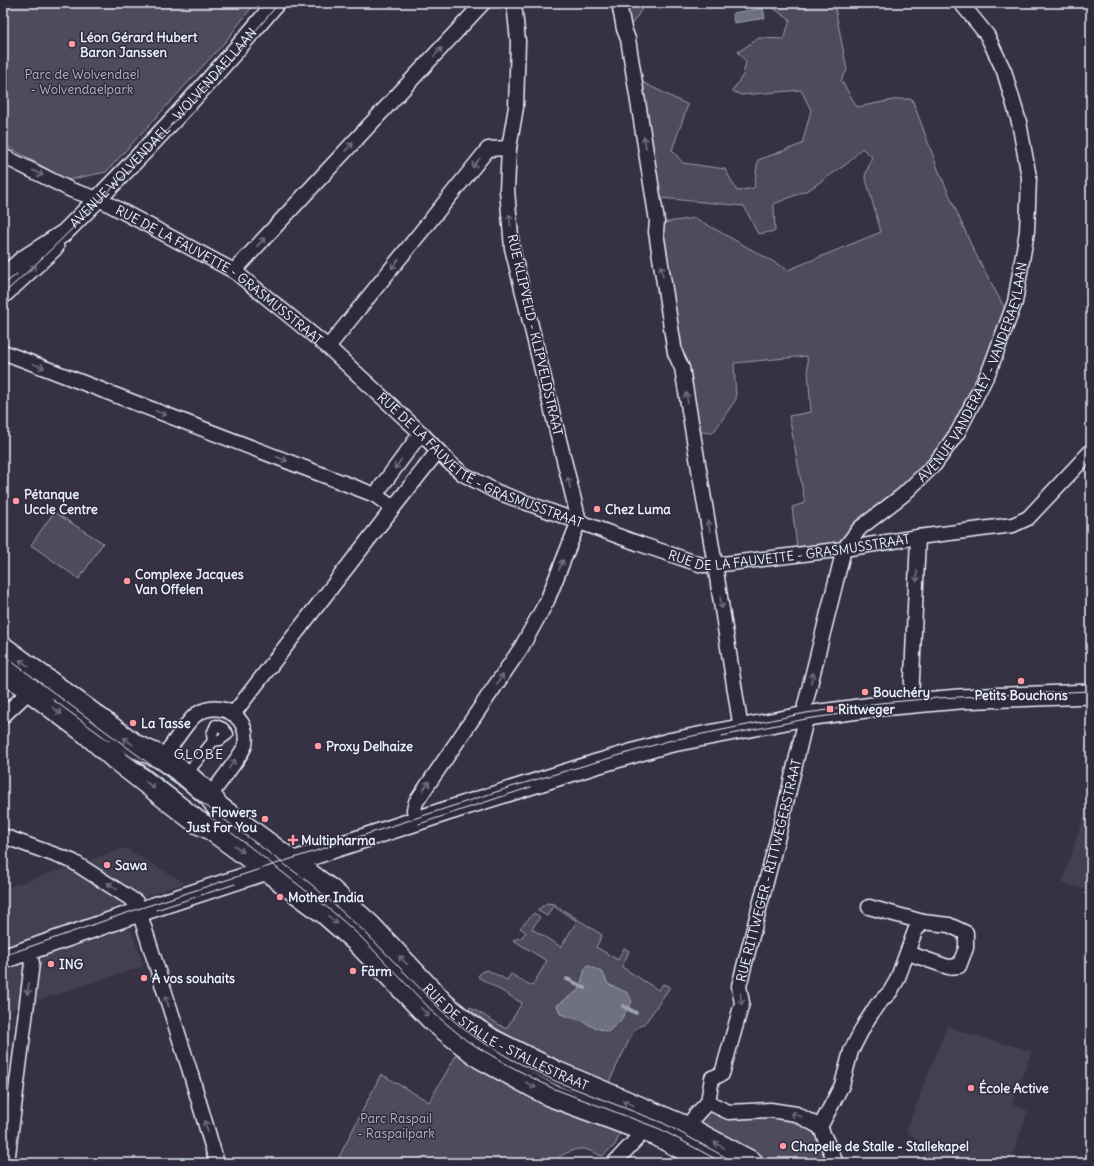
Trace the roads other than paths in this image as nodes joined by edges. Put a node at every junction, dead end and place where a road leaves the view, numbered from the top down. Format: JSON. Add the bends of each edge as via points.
{"nodes":[{"id":1,"x":276,"y":3,"type":"edge"},
{"id":2,"x":483,"y":3,"type":"edge"},
{"id":3,"x":514,"y":3,"type":"edge"},
{"id":4,"x":619,"y":3,"type":"edge"},
{"id":5,"x":961,"y":3,"type":"edge"},
{"id":6,"x":509,"y":148,"type":"junction"},
{"id":7,"x":3,"y":156,"type":"edge"},
{"id":8,"x":98,"y":198,"type":"junction"},
{"id":9,"x":64,"y":233,"type":"junction"},
{"id":10,"x":234,"y":271,"type":"junction"},
{"id":11,"x":3,"y":276,"type":"edge"},
{"id":12,"x":3,"y":295,"type":"edge"},
{"id":13,"x":328,"y":347,"type":"junction"},
{"id":14,"x":3,"y":352,"type":"edge"},
{"id":15,"x":421,"y":433,"type":"junction"},
{"id":16,"x":438,"y":451,"type":"junction"},
{"id":17,"x":1091,"y":451,"type":"edge"},
{"id":18,"x":375,"y":495,"type":"junction"},
{"id":19,"x":393,"y":508,"type":"junction"},
{"id":20,"x":579,"y":521,"type":"junction"},
{"id":21,"x":918,"y":537,"type":"junction"},
{"id":22,"x":844,"y":549,"type":"junction"},
{"id":23,"x":715,"y":565,"type":"junction"},
{"id":24,"x":3,"y":648,"type":"edge"},
{"id":25,"x":3,"y":670,"type":"edge"},
{"id":26,"x":36,"y":684,"type":"junction"},
{"id":27,"x":1091,"y":694,"type":"edge"},
{"id":28,"x":911,"y":702,"type":"junction"},
{"id":29,"x":3,"y":716,"type":"edge"},
{"id":30,"x":806,"y":716,"type":"junction"},
{"id":31,"x":232,"y":717,"type":"junction"},
{"id":32,"x":223,"y":729,"type":"junction"},
{"id":33,"x":741,"y":729,"type":"junction"},
{"id":34,"x":167,"y":756,"type":"junction"},
{"id":35,"x":190,"y":770,"type":"junction"},
{"id":36,"x":210,"y":790,"type":"junction"},
{"id":37,"x":416,"y":822,"type":"junction"},
{"id":38,"x":3,"y":836,"type":"edge"},
{"id":39,"x":294,"y":862,"type":"junction"},
{"id":40,"x":269,"y":870,"type":"junction"},
{"id":41,"x":869,"y":907,"type":"dead end"},
{"id":42,"x":139,"y":912,"type":"junction"},
{"id":43,"x":923,"y":922,"type":"junction"},
{"id":44,"x":27,"y":950,"type":"junction"},
{"id":45,"x":908,"y":953,"type":"junction"},
{"id":46,"x":3,"y":959,"type":"edge"},
{"id":47,"x":708,"y":1102,"type":"junction"},
{"id":48,"x":820,"y":1127,"type":"junction"},
{"id":49,"x":687,"y":1128,"type":"junction"},
{"id":50,"x":645,"y":1130,"type":"junction"},
{"id":51,"x":7,"y":1163,"type":"edge"},
{"id":52,"x":217,"y":1163,"type":"edge"},
{"id":53,"x":614,"y":1163,"type":"edge"},
{"id":54,"x":710,"y":1163,"type":"edge"},
{"id":55,"x":752,"y":1163,"type":"edge"},
{"id":56,"x":836,"y":1163,"type":"edge"}],
"edges":[{"from":1,"to":8,"type":"street","name":"AVENUE WOLVENDAEL - WOLVENDAELLAAN","via":[[180,112]]},
{"from":10,"to":2,"type":"street","one_way":true},
{"from":3,"to":6,"type":"street","name":"RUE KLIPVELD - KLIPVELDSTRAAT","via":[[518,41],[516,107]]},
{"from":23,"to":4,"type":"street","one_way":true,"via":[[682,368],[674,345],[656,232],[657,220],[652,188],[628,39]]},
{"from":5,"to":22,"type":"street","name":"AVENUE VANDERAEY - VANDERAEYLAAN","via":[[986,35],[1004,71],[1019,122],[1029,177],[1028,231],[1015,302],[990,369],[958,432],[935,464],[903,495],[860,528]]},
{"from":6,"to":13,"type":"street","one_way":true,"via":[[488,149]]},
{"from":20,"to":6,"type":"street","name":"RUE KLIPVELD - KLIPVELDSTRAAT","one_way":true,"via":[[512,248],[507,190]]},
{"from":7,"to":8,"type":"street","name":"RUE DE LA FAUVETTE - GRASMUSSTRAAT","one_way":true,"via":[[71,190]]},
{"from":8,"to":9,"type":"street","name":"AVENUE WOLVENDAEL - WOLVENDAELLAAN"},
{"from":8,"to":10,"type":"street","name":"RUE DE LA FAUVETTE - GRASMUSSTRAAT"},
{"from":9,"to":11,"type":"street","name":"AVENUE WOLVENDAEL - WOLVENDAELLAAN","via":[[22,260]]},
{"from":12,"to":9,"type":"street","name":"AVENUE WOLVENDAEL - WOLVENDAELLAAN","one_way":true,"via":[[63,240]]},
{"from":10,"to":13,"type":"street","name":"RUE DE LA FAUVETTE - GRASMUSSTRAAT"},
{"from":13,"to":15,"type":"street","name":"RUE DE LA FAUVETTE - GRASMUSSTRAAT"},
{"from":14,"to":18,"type":"street","one_way":true},
{"from":15,"to":16,"type":"street","name":"RUE DE LA FAUVETTE - GRASMUSSTRAAT"},
{"from":15,"to":18,"type":"street","one_way":true},
{"from":16,"to":19,"type":"street"},
{"from":16,"to":20,"type":"street","name":"RUE DE LA FAUVETTE - GRASMUSSTRAAT","via":[[463,474],[497,492]]},
{"from":17,"to":21,"type":"street","name":"RUE DE LA FAUVETTE - GRASMUSSTRAAT","via":[[1028,518],[1013,525]]},
{"from":18,"to":19,"type":"street"},
{"from":19,"to":31,"type":"street"},
{"from":20,"to":23,"type":"street","name":"RUE DE LA FAUVETTE - GRASMUSSTRAAT","via":[[702,565]]},
{"from":37,"to":20,"type":"street","one_way":true,"via":[[416,802],[521,648],[547,601]]},
{"from":21,"to":22,"type":"street","name":"RUE DE LA FAUVETTE - GRASMUSSTRAAT"},
{"from":21,"to":28,"type":"street","one_way":true},
{"from":22,"to":23,"type":"street","name":"RUE DE LA FAUVETTE - GRASMUSSTRAAT"},
{"from":30,"to":22,"type":"street","name":"AVENUE VANDERAEY - VANDERAEYLAAN","one_way":true,"via":[[805,705]]},
{"from":23,"to":33,"type":"street","one_way":true},
{"from":26,"to":24,"type":"main road","one_way":true},
{"from":25,"to":26,"type":"main road"},
{"from":26,"to":29,"type":"street"},
{"from":34,"to":26,"type":"main road","name":"RUE DE STALLE - STALLESTRAAT","one_way":true,"via":[[137,747]]},
{"from":26,"to":40,"type":"main road","name":"RUE DE STALLE - STALLESTRAAT","one_way":true,"via":[[115,758],[198,822]]},
{"from":27,"to":28,"type":"main road"},
{"from":28,"to":30,"type":"main road"},
{"from":30,"to":33,"type":"main road"},
{"from":30,"to":47,"type":"street","name":"RUE RITTWEGER - RITTWEGERSTRAAT","one_way":true,"via":[[739,986],[742,1003],[722,1074],[712,1078]]},
{"from":31,"to":32,"type":"street"},
{"from":31,"to":32,"type":"street"},
{"from":31,"to":34,"type":"street","via":[[224,709],[211,708],[196,714]]},
{"from":36,"to":31,"type":"street","one_way":true,"via":[[245,746],[246,735],[242,723]]},
{"from":32,"to":35,"type":"street","via":[[228,734],[220,740],[213,741]]},
{"from":33,"to":37,"type":"main road","via":[[646,749]]},
{"from":34,"to":35,"type":"street"},
{"from":34,"to":36,"type":"main road","name":"RUE DE STALLE - STALLESTRAAT","via":[[186,775]]},
{"from":35,"to":36,"type":"street"},
{"from":36,"to":39,"type":"main road","name":"RUE DE STALLE - STALLESTRAAT","via":[[218,807]]},
{"from":37,"to":39,"type":"main road"},
{"from":42,"to":38,"type":"street","one_way":true,"via":[[136,902],[72,861]]},
{"from":39,"to":40,"type":"main road"},
{"from":49,"to":39,"type":"main road","name":"RUE DE STALLE - STALLESTRAAT","one_way":true,"via":[[557,1073],[490,1040],[444,1005],[370,926]]},
{"from":40,"to":42,"type":"main road"},
{"from":40,"to":50,"type":"main road","name":"RUE DE STALLE - STALLESTRAAT","one_way":true,"via":[[357,941],[433,1020],[480,1057],[550,1095]]},
{"from":41,"to":43,"type":"street"},
{"from":42,"to":44,"type":"main road"},
{"from":52,"to":42,"type":"street","one_way":true},
{"from":43,"to":45,"type":"street","via":[[916,931]]},
{"from":43,"to":45,"type":"street","via":[[949,926],[966,933],[966,948],[959,966],[948,967]]},
{"from":44,"to":46,"type":"main road"},
{"from":44,"to":51,"type":"street","one_way":true,"via":[[32,963]]},
{"from":45,"to":48,"type":"street","via":[[897,980],[890,992],[877,1005],[851,1051],[842,1085]]},
{"from":48,"to":47,"type":"street","one_way":true,"via":[[796,1114],[770,1110],[729,1112]]},
{"from":47,"to":49,"type":"street"},
{"from":48,"to":56,"type":"street"},
{"from":55,"to":49,"type":"main road","name":"RUE DE STALLE - STALLESTRAAT","one_way":true},
{"from":50,"to":53,"type":"street"},
{"from":50,"to":54,"type":"main road","name":"RUE DE STALLE - STALLESTRAAT"}]}
